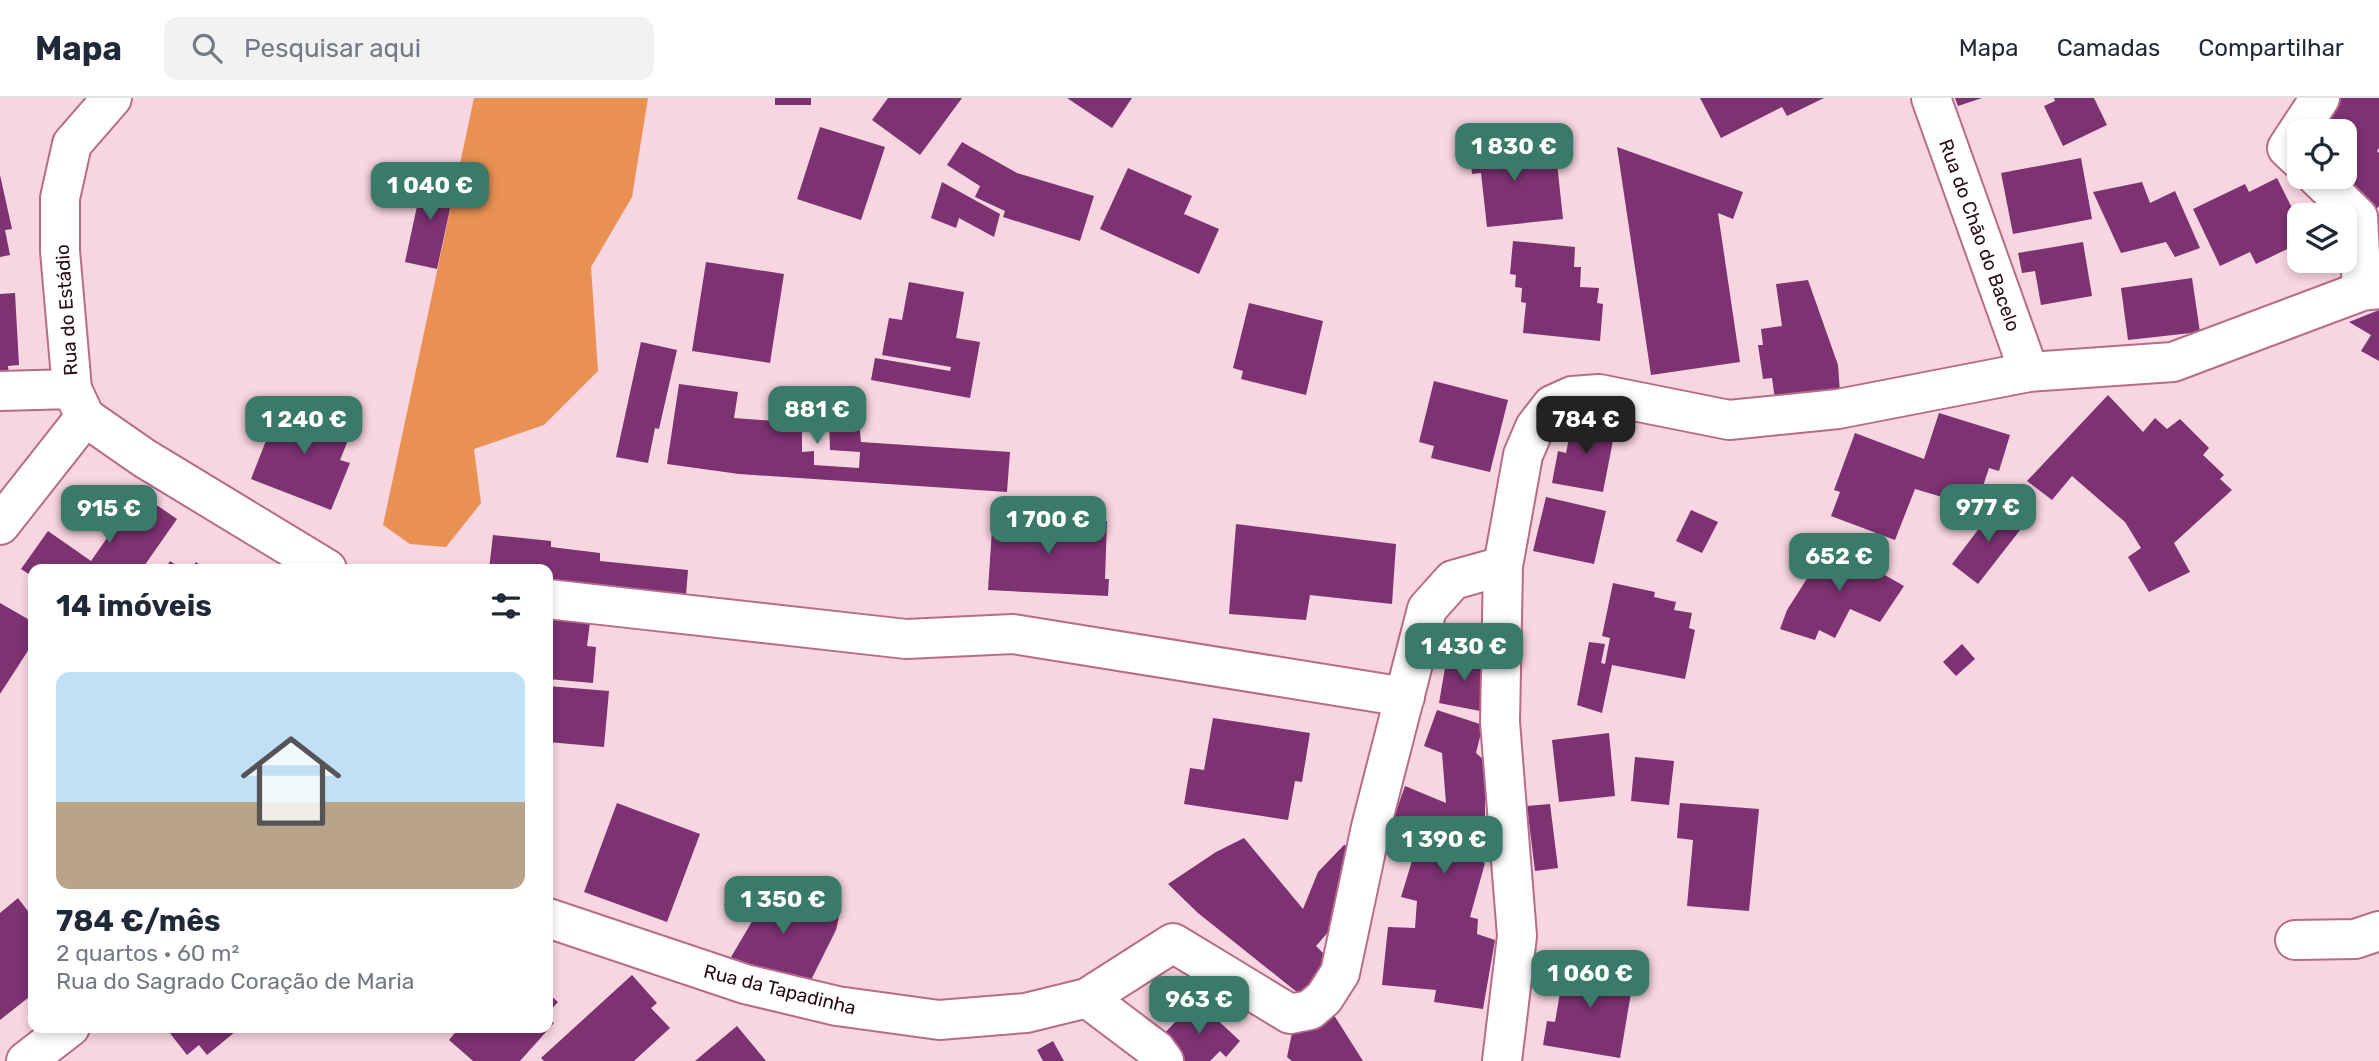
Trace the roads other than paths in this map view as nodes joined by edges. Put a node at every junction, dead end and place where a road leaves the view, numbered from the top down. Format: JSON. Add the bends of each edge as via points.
{"nodes":[{"id":1,"x":112,"y":98,"type":"edge"},
{"id":2,"x":1931,"y":98,"type":"edge"},
{"id":3,"x":2320,"y":98,"type":"edge"},
{"id":4,"x":2306,"y":119,"type":"edge"},
{"id":5,"x":2329,"y":189,"type":"edge"},
{"id":6,"x":2370,"y":290,"type":"edge"},
{"id":7,"x":2029,"y":372,"type":"junction"},
{"id":8,"x":0,"y":391,"type":"edge"},
{"id":9,"x":78,"y":403,"type":"junction"},
{"id":10,"x":0,"y":525,"type":"edge"},
{"id":11,"x":319,"y":564,"type":"edge"},
{"id":12,"x":1503,"y":566,"type":"junction"},
{"id":13,"x":553,"y":600,"type":"edge"},
{"id":14,"x":1405,"y":697,"type":"junction"},
{"id":15,"x":553,"y":920,"type":"edge"},
{"id":16,"x":2379,"y":931,"type":"edge"},
{"id":17,"x":2295,"y":940,"type":"dead end"},
{"id":18,"x":1087,"y":998,"type":"junction"},
{"id":19,"x":62,"y":1033,"type":"edge"},
{"id":20,"x":26,"y":1061,"type":"edge"},
{"id":21,"x":1164,"y":1061,"type":"edge"},
{"id":22,"x":1502,"y":1061,"type":"edge"}],
"edges":[{"from":1,"to":9,"type":"street","name":"Rua do Estádio","via":[[72,144],[60,198],[60,251]]},
{"from":2,"to":7,"type":"street","name":"Rua do Chão do Bacelo"},
{"from":3,"to":4,"type":"street"},
{"from":5,"to":6,"type":"street","via":[[2358,217]]},
{"from":6,"to":7,"type":"street","via":[[2173,362]]},
{"from":7,"to":12,"type":"street","via":[[1838,409],[1729,420],[1600,394],[1572,396],[1552,405],[1535,427],[1523,455]]},
{"from":8,"to":9,"type":"street"},
{"from":9,"to":10,"type":"street"},
{"from":9,"to":11,"type":"street","via":[[145,458]]},
{"from":12,"to":14,"type":"street","name":"Rua da Tapadinha","via":[[1453,580],[1427,609]]},
{"from":12,"to":22,"type":"street","via":[[1500,722],[1517,936]]},
{"from":13,"to":14,"type":"street","via":[[906,639],[1013,634]]},
{"from":14,"to":18,"type":"street","name":"Rua da Tapadinha","via":[[1340,973],[1324,998],[1310,1010],[1290,1014],[1173,943]]},
{"from":15,"to":18,"type":"street","name":"Rua da Tapadinha","via":[[745,984],[837,1006],[939,1020],[1026,1013]]},
{"from":16,"to":17,"type":"street","via":[[2355,939]]},
{"from":18,"to":21,"type":"street"},
{"from":19,"to":20,"type":"street"}]}
